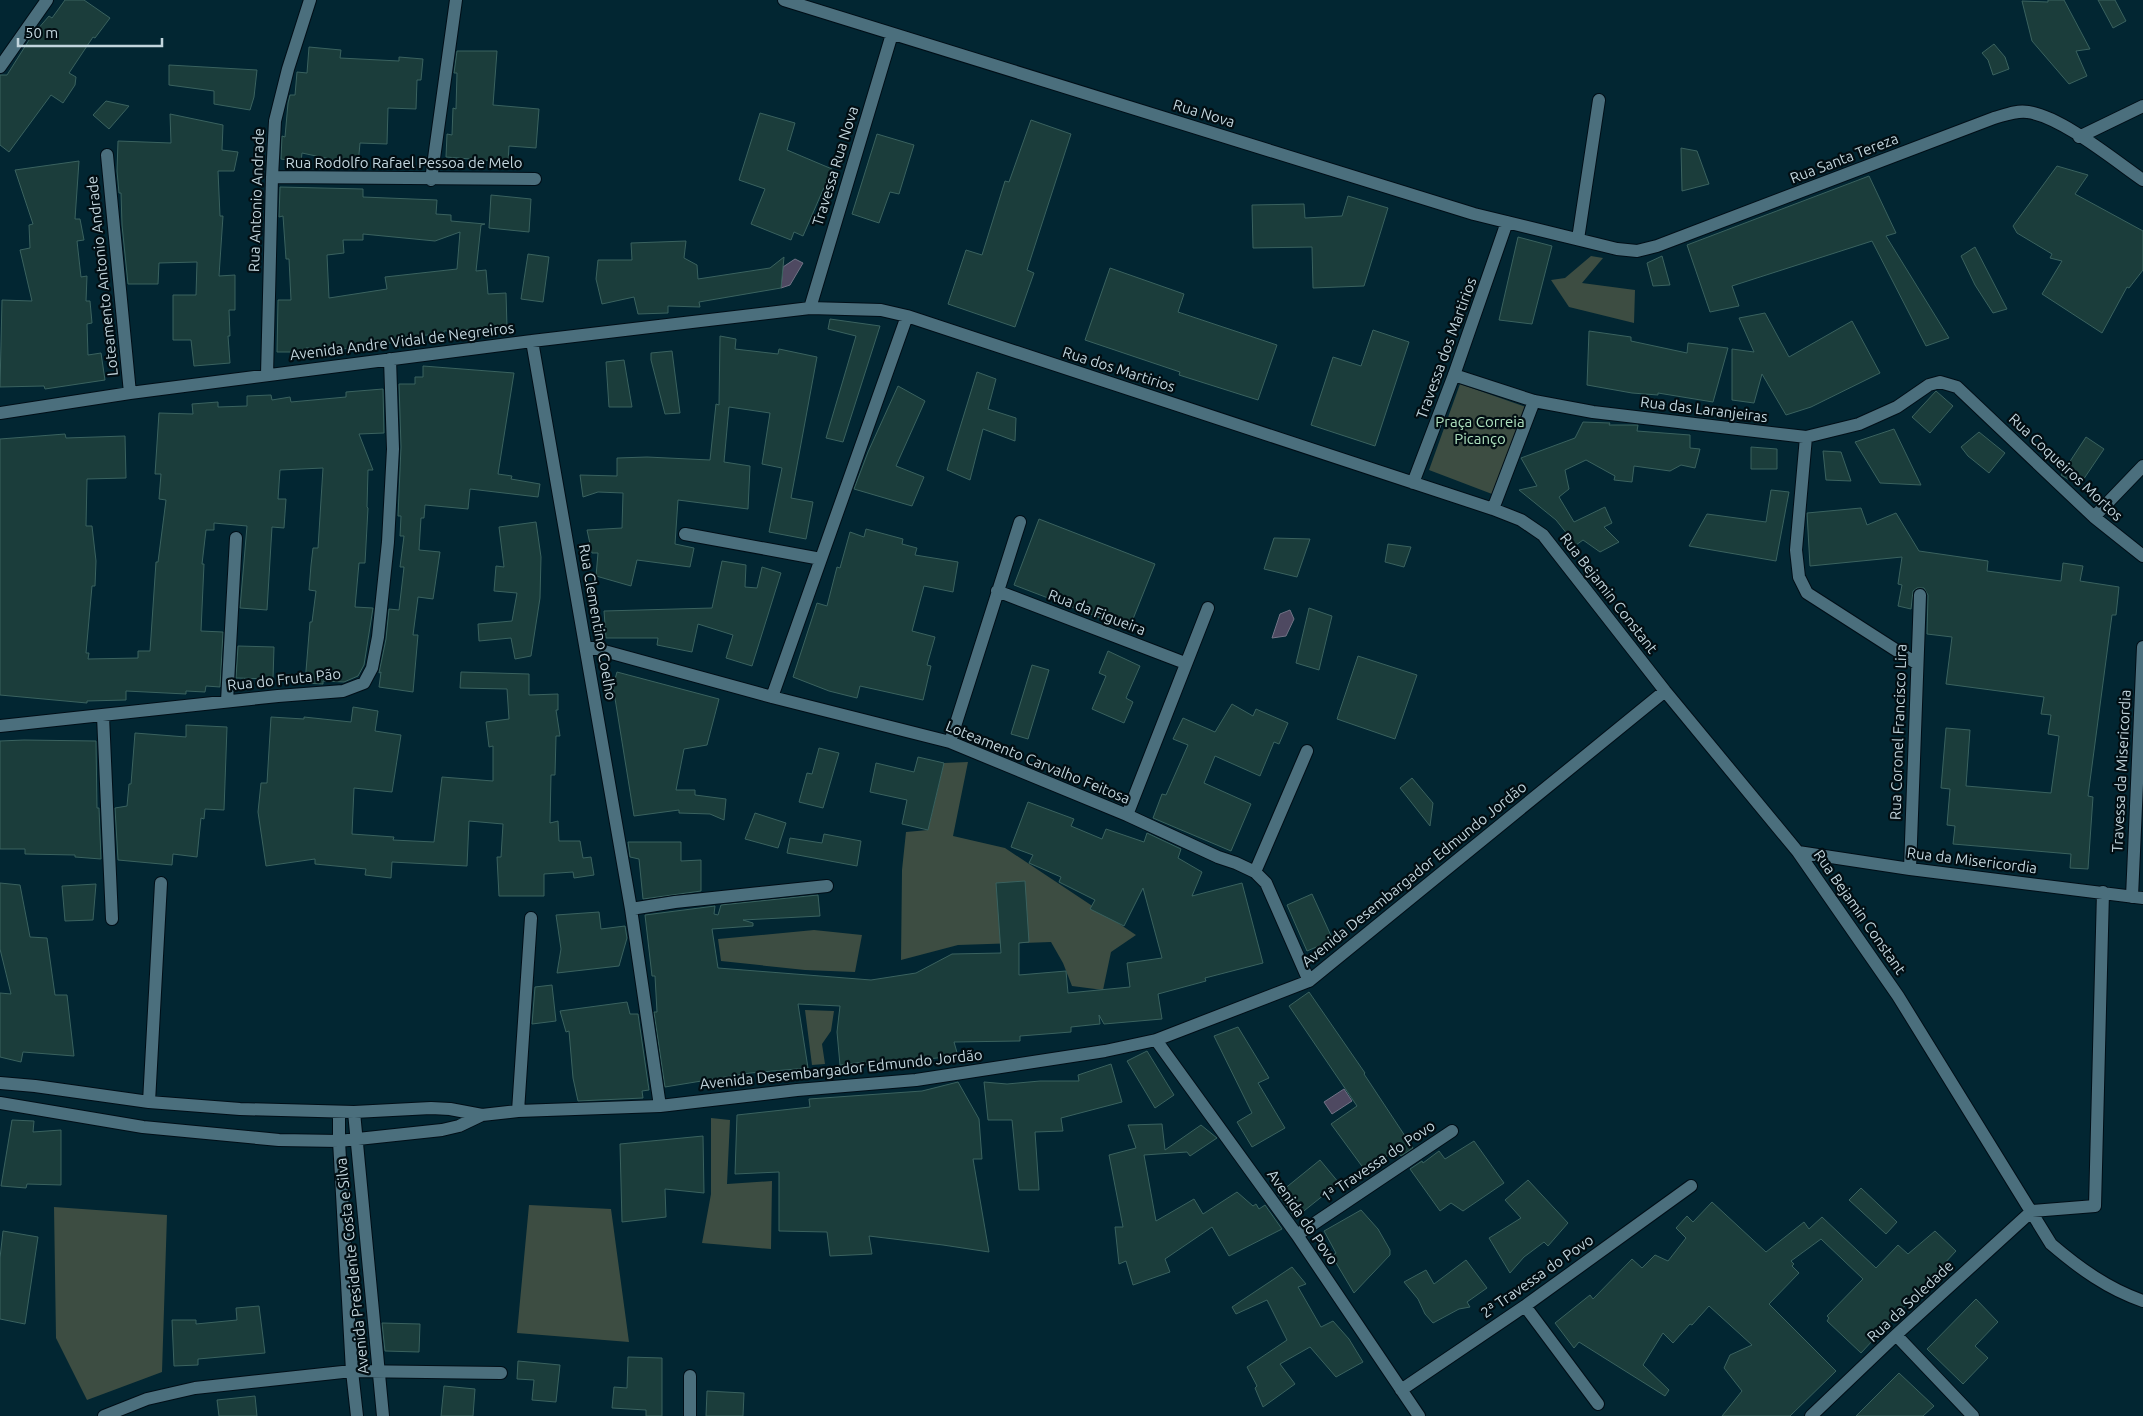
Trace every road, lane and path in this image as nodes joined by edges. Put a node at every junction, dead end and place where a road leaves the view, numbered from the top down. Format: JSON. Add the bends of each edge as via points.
{"nodes":[{"id":1,"x":47,"y":0,"type":"edge"},
{"id":2,"x":310,"y":0,"type":"edge"},
{"id":3,"x":456,"y":0,"type":"edge"},
{"id":4,"x":784,"y":0,"type":"edge"},
{"id":5,"x":892,"y":34,"type":"junction"},
{"id":6,"x":0,"y":67,"type":"edge"},
{"id":7,"x":1599,"y":100,"type":"dead end"},
{"id":8,"x":2143,"y":106,"type":"edge"},
{"id":9,"x":2079,"y":137,"type":"junction"},
{"id":10,"x":107,"y":155,"type":"dead end"},
{"id":11,"x":272,"y":177,"type":"junction"},
{"id":12,"x":535,"y":179,"type":"dead end"},
{"id":13,"x":431,"y":180,"type":"junction"},
{"id":14,"x":2143,"y":180,"type":"edge"},
{"id":15,"x":1507,"y":222,"type":"junction"},
{"id":16,"x":1578,"y":239,"type":"junction"},
{"id":17,"x":1617,"y":249,"type":"joint"},
{"id":18,"x":810,"y":308,"type":"junction"},
{"id":19,"x":907,"y":316,"type":"junction"},
{"id":20,"x":532,"y":341,"type":"junction"},
{"id":21,"x":390,"y":359,"type":"junction"},
{"id":22,"x":267,"y":375,"type":"junction"},
{"id":23,"x":1454,"y":375,"type":"junction"},
{"id":24,"x":130,"y":393,"type":"junction"},
{"id":25,"x":1969,"y":399,"type":"joint"},
{"id":26,"x":1534,"y":401,"type":"junction"},
{"id":27,"x":0,"y":413,"type":"edge"},
{"id":28,"x":1806,"y":437,"type":"junction"},
{"id":29,"x":2143,"y":466,"type":"edge"},
{"id":30,"x":1413,"y":483,"type":"junction"},
{"id":31,"x":1493,"y":509,"type":"junction"},
{"id":32,"x":2094,"y":517,"type":"junction"},
{"id":33,"x":1020,"y":522,"type":"dead end"},
{"id":34,"x":685,"y":534,"type":"dead end"},
{"id":35,"x":236,"y":538,"type":"dead end"},
{"id":36,"x":2143,"y":556,"type":"edge"},
{"id":37,"x":821,"y":559,"type":"junction"},
{"id":38,"x":997,"y":591,"type":"junction"},
{"id":39,"x":1920,"y":595,"type":"dead end"},
{"id":40,"x":1208,"y":608,"type":"dead end"},
{"id":41,"x":586,"y":646,"type":"junction"},
{"id":42,"x":2143,"y":647,"type":"edge"},
{"id":43,"x":1185,"y":663,"type":"junction"},
{"id":44,"x":1916,"y":663,"type":"junction"},
{"id":45,"x":1665,"y":691,"type":"junction"},
{"id":46,"x":772,"y":697,"type":"junction"},
{"id":47,"x":227,"y":702,"type":"junction"},
{"id":48,"x":103,"y":716,"type":"junction"},
{"id":49,"x":0,"y":726,"type":"edge"},
{"id":50,"x":950,"y":742,"type":"junction"},
{"id":51,"x":1307,"y":751,"type":"dead end"},
{"id":52,"x":1127,"y":814,"type":"junction"},
{"id":53,"x":1798,"y":852,"type":"junction"},
{"id":54,"x":1910,"y":870,"type":"junction"},
{"id":55,"x":1255,"y":872,"type":"junction"},
{"id":56,"x":162,"y":884,"type":"dead end"},
{"id":57,"x":827,"y":886,"type":"dead end"},
{"id":58,"x":2103,"y":892,"type":"junction"},
{"id":59,"x":2137,"y":898,"type":"edge"},
{"id":60,"x":631,"y":909,"type":"junction"},
{"id":61,"x":112,"y":918,"type":"dead end"},
{"id":62,"x":531,"y":918,"type":"dead end"},
{"id":63,"x":1309,"y":981,"type":"junction"},
{"id":64,"x":1156,"y":1040,"type":"junction"},
{"id":65,"x":0,"y":1083,"type":"edge"},
{"id":66,"x":149,"y":1102,"type":"junction"},
{"id":67,"x":0,"y":1103,"type":"edge"},
{"id":68,"x":660,"y":1106,"type":"junction"},
{"id":69,"x":518,"y":1111,"type":"junction"},
{"id":70,"x":339,"y":1112,"type":"junction"},
{"id":71,"x":354,"y":1112,"type":"junction"},
{"id":72,"x":482,"y":1115,"type":"junction"},
{"id":73,"x":1452,"y":1131,"type":"dead end"},
{"id":74,"x":356,"y":1140,"type":"junction"},
{"id":75,"x":339,"y":1141,"type":"junction"},
{"id":76,"x":1691,"y":1186,"type":"dead end"},
{"id":77,"x":2032,"y":1211,"type":"junction"},
{"id":78,"x":1297,"y":1235,"type":"junction"},
{"id":79,"x":2143,"y":1301,"type":"edge"},
{"id":80,"x":1525,"y":1306,"type":"junction"},
{"id":81,"x":1896,"y":1335,"type":"junction"},
{"id":82,"x":352,"y":1371,"type":"junction"},
{"id":83,"x":378,"y":1371,"type":"junction"},
{"id":84,"x":501,"y":1373,"type":"dead end"},
{"id":85,"x":690,"y":1376,"type":"dead end"},
{"id":86,"x":1401,"y":1390,"type":"junction"},
{"id":87,"x":1598,"y":1404,"type":"dead end"},
{"id":88,"x":104,"y":1416,"type":"edge"},
{"id":89,"x":357,"y":1416,"type":"edge"},
{"id":90,"x":383,"y":1416,"type":"edge"},
{"id":91,"x":690,"y":1416,"type":"edge"},
{"id":92,"x":1418,"y":1416,"type":"edge"},
{"id":93,"x":1811,"y":1416,"type":"edge"},
{"id":94,"x":1973,"y":1416,"type":"edge"}],
"edges":[{"from":1,"to":6,"type":"street"},
{"from":2,"to":11,"type":"street","name":"Rua Antonio Andrade","via":[[288,69],[276,121]]},
{"from":3,"to":13,"type":"street"},
{"from":4,"to":5,"type":"street","name":"Rua Nova"},
{"from":5,"to":15,"type":"street","name":"Rua Nova"},
{"from":5,"to":18,"type":"street","name":"Travessa Rua Nova"},
{"from":7,"to":16,"type":"street"},
{"from":8,"to":9,"type":"street"},
{"from":9,"to":14,"type":"street","name":"Rua Santa Tereza"},
{"from":9,"to":17,"type":"street","name":"Rua Santa Tereza","via":[[2036,114],[2009,114],[1657,246],[1637,251]]},
{"from":10,"to":24,"type":"street","name":"Loteamento Antonio Andrade"},
{"from":11,"to":13,"type":"street","name":"Rua Rodolfo Rafael Pessoa de Melo"},
{"from":11,"to":22,"type":"street","name":"Rua Antonio Andrade"},
{"from":12,"to":13,"type":"street","name":"Rua Rodolfo Rafael Pessoa de Melo"},
{"from":15,"to":16,"type":"street","name":"Rua Nova"},
{"from":15,"to":23,"type":"street","name":"Travessa dos Martirios"},
{"from":16,"to":17,"type":"street","name":"Rua Nova"},
{"from":18,"to":19,"type":"street","name":"Rua dos Martirios","via":[[881,310]]},
{"from":18,"to":20,"type":"street","name":"Avenida Andre Vidal de Negreiros"},
{"from":19,"to":30,"type":"street","name":"Rua dos Martirios"},
{"from":19,"to":37,"type":"street"},
{"from":20,"to":21,"type":"street","name":"Avenida Andre Vidal de Negreiros"},
{"from":20,"to":41,"type":"street","name":"Rua Clementino Coelho"},
{"from":21,"to":22,"type":"street","name":"Avenida Andre Vidal de Negreiros"},
{"from":21,"to":47,"type":"street","name":"Rua do Fruta Pão","via":[[393,450],[390,505],[372,668],[364,683],[343,691]]},
{"from":22,"to":24,"type":"street","name":"Avenida Andre Vidal de Negreiros"},
{"from":23,"to":26,"type":"street","name":"Rua das Laranjeiras"},
{"from":23,"to":30,"type":"street","name":"Travessa dos Martirios"},
{"from":24,"to":27,"type":"street","name":"Avenida Andre Vidal de Negreiros"},
{"from":25,"to":28,"type":"street","name":"Rua das Laranjeiras","via":[[1957,387],[1940,382],[1859,424]]},
{"from":25,"to":32,"type":"street","name":"Rua Coqueiros Mortos"},
{"from":26,"to":28,"type":"street","name":"Rua das Laranjeiras","via":[[1592,412]]},
{"from":26,"to":31,"type":"street"},
{"from":28,"to":44,"type":"street","via":[[1796,550],[1799,577],[1808,593]]},
{"from":29,"to":32,"type":"street"},
{"from":30,"to":31,"type":"street","name":"Rua dos Martirios"},
{"from":31,"to":45,"type":"street","name":"Rua Bejamin Constant","via":[[1521,520],[1543,535]]},
{"from":32,"to":36,"type":"street","name":"Rua Coqueiros Mortos"},
{"from":33,"to":38,"type":"street"},
{"from":34,"to":37,"type":"street"},
{"from":35,"to":47,"type":"street"},
{"from":37,"to":46,"type":"street"},
{"from":38,"to":43,"type":"street","name":"Rua da Figueira"},
{"from":38,"to":50,"type":"street"},
{"from":39,"to":44,"type":"street","name":"Rua Coronel Francisco Lira"},
{"from":40,"to":43,"type":"street"},
{"from":41,"to":46,"type":"street","name":"Loteamento Carvalho Feitosa"},
{"from":41,"to":60,"type":"street","name":"Rua Clementino Coelho"},
{"from":42,"to":59,"type":"street","name":"Travessa da Misericordia"},
{"from":43,"to":52,"type":"street"},
{"from":44,"to":54,"type":"street","name":"Rua Coronel Francisco Lira"},
{"from":45,"to":53,"type":"street","name":"Rua Bejamin Constant"},
{"from":45,"to":63,"type":"street","name":"Avenida Desembargador Edmundo Jordão"},
{"from":46,"to":50,"type":"street","name":"Loteamento Carvalho Feitosa"},
{"from":47,"to":48,"type":"street","name":"Rua do Fruta Pão"},
{"from":48,"to":49,"type":"street","name":"Rua do Fruta Pão"},
{"from":48,"to":61,"type":"street"},
{"from":50,"to":52,"type":"street","name":"Loteamento Carvalho Feitosa"},
{"from":51,"to":55,"type":"street"},
{"from":52,"to":55,"type":"street","name":"Loteamento Carvalho Feitosa"},
{"from":53,"to":54,"type":"street","name":"Rua da Misericordia"},
{"from":53,"to":77,"type":"street","name":"Rua Bejamin Constant","via":[[1898,996]]},
{"from":54,"to":58,"type":"street","name":"Rua da Misericordia"},
{"from":55,"to":63,"type":"street","name":"Loteamento Carvalho Feitosa","via":[[1266,883]]},
{"from":56,"to":66,"type":"street"},
{"from":57,"to":60,"type":"street"},
{"from":58,"to":59,"type":"street","name":"Rua da Misericordia"},
{"from":58,"to":77,"type":"street","via":[[2094,1206]]},
{"from":60,"to":68,"type":"street","name":"Rua Clementino Coelho"},
{"from":62,"to":69,"type":"street"},
{"from":63,"to":64,"type":"street","name":"Avenida Desembargador Edmundo Jordão"},
{"from":64,"to":68,"type":"street","name":"Avenida Desembargador Edmundo Jordão","via":[[1106,1051],[916,1080]]},
{"from":64,"to":78,"type":"street","name":"Avenida do Povo"},
{"from":65,"to":66,"type":"street"},
{"from":66,"to":70,"type":"street","via":[[240,1110]]},
{"from":67,"to":75,"type":"street","name":"Avenida Desembargador Edmundo Jordão","via":[[143,1126],[279,1140]]},
{"from":68,"to":69,"type":"street","name":"Avenida Desembargador Edmundo Jordão"},
{"from":69,"to":72,"type":"street","name":"Avenida Desembargador Edmundo Jordão"},
{"from":70,"to":71,"type":"street"},
{"from":70,"to":75,"type":"street","name":"Avenida Presidente Costa e Silva"},
{"from":71,"to":72,"type":"street","via":[[431,1108]]},
{"from":71,"to":74,"type":"street","name":"Avenida Presidente Costa e Silva"},
{"from":72,"to":74,"type":"street","name":"Avenida Desembargador Edmundo Jordão","via":[[442,1130]]},
{"from":73,"to":78,"type":"street","name":"1ª Travessa do Povo"},
{"from":74,"to":75,"type":"street","name":"Avenida Desembargador Edmundo Jordão"},
{"from":74,"to":83,"type":"street","name":"Avenida Presidente Costa e Silva"},
{"from":75,"to":82,"type":"street","name":"Avenida Presidente Costa e Silva"},
{"from":76,"to":80,"type":"street","name":"2ª Travessa do Povo"},
{"from":77,"to":79,"type":"street","name":"Rua Bejamin Constant","via":[[2051,1244],[2070,1261],[2124,1294]]},
{"from":77,"to":81,"type":"street","name":"Rua da Soledade"},
{"from":78,"to":86,"type":"street","name":"Avenida do Povo"},
{"from":80,"to":86,"type":"street","name":"2ª Travessa do Povo"},
{"from":80,"to":87,"type":"street"},
{"from":81,"to":93,"type":"street","name":"Rua da Soledade"},
{"from":81,"to":94,"type":"street"},
{"from":82,"to":83,"type":"street"},
{"from":82,"to":88,"type":"street","via":[[195,1388],[147,1399]]},
{"from":82,"to":89,"type":"street","name":"Avenida Presidente Costa e Silva"},
{"from":83,"to":84,"type":"street"},
{"from":83,"to":90,"type":"street","name":"Avenida Presidente Costa e Silva"},
{"from":85,"to":91,"type":"street"},
{"from":86,"to":92,"type":"street","name":"Avenida do Povo"}]}
